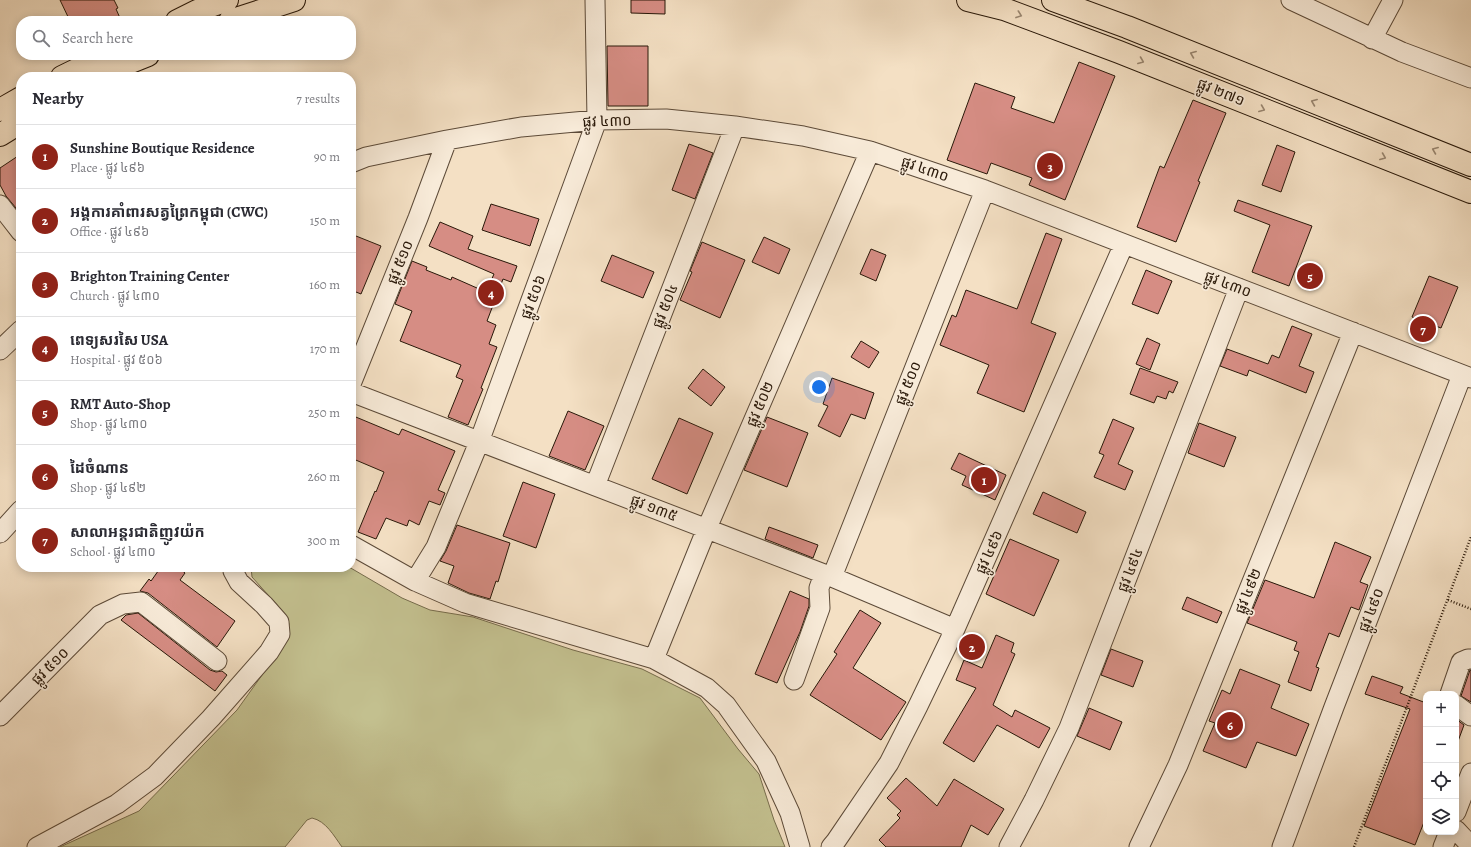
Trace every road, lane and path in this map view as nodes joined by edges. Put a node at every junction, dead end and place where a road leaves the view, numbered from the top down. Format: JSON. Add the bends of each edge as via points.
{"nodes":[{"id":1,"x":226,"y":0,"type":"edge"},
{"id":2,"x":294,"y":0,"type":"edge"},
{"id":3,"x":595,"y":0,"type":"edge"},
{"id":4,"x":968,"y":0,"type":"edge"},
{"id":5,"x":1053,"y":0,"type":"edge"},
{"id":6,"x":1291,"y":0,"type":"edge"},
{"id":7,"x":1393,"y":0,"type":"edge"},
{"id":8,"x":195,"y":5,"type":"edge"},
{"id":9,"x":183,"y":16,"type":"edge"},
{"id":10,"x":245,"y":16,"type":"edge"},
{"id":11,"x":1372,"y":39,"type":"junction"},
{"id":12,"x":97,"y":60,"type":"edge"},
{"id":13,"x":136,"y":60,"type":"edge"},
{"id":14,"x":72,"y":72,"type":"edge"},
{"id":15,"x":111,"y":72,"type":"edge"},
{"id":16,"x":1471,"y":78,"type":"edge"},
{"id":17,"x":16,"y":101,"type":"edge"},
{"id":18,"x":0,"y":110,"type":"edge"},
{"id":19,"x":597,"y":120,"type":"junction"},
{"id":20,"x":16,"y":125,"type":"edge"},
{"id":21,"x":735,"y":126,"type":"junction"},
{"id":22,"x":0,"y":135,"type":"edge"},
{"id":23,"x":447,"y":140,"type":"junction"},
{"id":24,"x":870,"y":151,"type":"junction"},
{"id":25,"x":356,"y":161,"type":"edge"},
{"id":26,"x":1471,"y":165,"type":"edge"},
{"id":27,"x":985,"y":190,"type":"junction"},
{"id":28,"x":1471,"y":192,"type":"edge"},
{"id":29,"x":0,"y":205,"type":"edge"},
{"id":30,"x":16,"y":226,"type":"edge"},
{"id":31,"x":1124,"y":244,"type":"junction"},
{"id":32,"x":1239,"y":288,"type":"junction"},
{"id":33,"x":1353,"y":332,"type":"junction"},
{"id":34,"x":16,"y":335,"type":"edge"},
{"id":35,"x":0,"y":350,"type":"edge"},
{"id":36,"x":356,"y":372,"type":"edge"},
{"id":37,"x":1467,"y":376,"type":"edge"},
{"id":38,"x":356,"y":394,"type":"edge"},
{"id":39,"x":479,"y":442,"type":"junction"},
{"id":40,"x":595,"y":486,"type":"junction"},
{"id":41,"x":16,"y":515,"type":"edge"},
{"id":42,"x":706,"y":528,"type":"junction"},
{"id":43,"x":0,"y":533,"type":"edge"},
{"id":44,"x":1471,"y":537,"type":"edge"},
{"id":45,"x":356,"y":548,"type":"edge"},
{"id":46,"x":234,"y":572,"type":"edge"},
{"id":47,"x":828,"y":576,"type":"junction"},
{"id":48,"x":415,"y":581,"type":"junction"},
{"id":49,"x":1448,"y":600,"type":"junction"},
{"id":50,"x":1471,"y":609,"type":"edge"},
{"id":51,"x":955,"y":630,"type":"junction"},
{"id":52,"x":654,"y":658,"type":"junction"},
{"id":53,"x":1471,"y":659,"type":"edge"},
{"id":54,"x":217,"y":661,"type":"dead end"},
{"id":55,"x":794,"y":680,"type":"dead end"},
{"id":56,"x":1451,"y":691,"type":"edge"},
{"id":57,"x":1459,"y":707,"type":"edge"},
{"id":58,"x":0,"y":716,"type":"edge"},
{"id":59,"x":1471,"y":716,"type":"edge"},
{"id":60,"x":1469,"y":785,"type":"edge"},
{"id":61,"x":1459,"y":806,"type":"edge"},
{"id":62,"x":1459,"y":833,"type":"edge"},
{"id":63,"x":1448,"y":835,"type":"edge"},
{"id":64,"x":1471,"y":845,"type":"edge"},
{"id":65,"x":37,"y":847,"type":"edge"},
{"id":66,"x":800,"y":847,"type":"edge"},
{"id":67,"x":831,"y":847,"type":"edge"},
{"id":68,"x":1009,"y":847,"type":"edge"},
{"id":69,"x":1139,"y":847,"type":"edge"},
{"id":70,"x":1282,"y":847,"type":"edge"},
{"id":71,"x":1354,"y":847,"type":"edge"},
{"id":72,"x":1443,"y":847,"type":"edge"}],
"edges":[{"from":1,"to":8,"type":"main road"},
{"from":2,"to":10,"type":"main road"},
{"from":3,"to":19,"type":"street","name":"ផ្លូវ ៥០៦"},
{"from":4,"to":28,"type":"main road","name":"ផ្លូវ ២៧១","one_way":true,"via":[[1004,10],[1119,52]]},
{"from":26,"to":5,"type":"main road","name":"ផ្លូវ ២៧១","one_way":true,"via":[[1127,27]]},
{"from":6,"to":11,"type":"street"},
{"from":7,"to":11,"type":"street"},
{"from":8,"to":9,"type":"main road"},
{"from":11,"to":16,"type":"street"},
{"from":12,"to":14,"type":"main road"},
{"from":13,"to":15,"type":"main road"},
{"from":17,"to":18,"type":"main road"},
{"from":19,"to":21,"type":"street","name":"ផ្លូវ ៤៣០","via":[[666,119]]},
{"from":19,"to":23,"type":"street","name":"ផ្លូវ ៤៣០","via":[[521,127]]},
{"from":19,"to":39,"type":"street","name":"ផ្លូវ ៥០៦"},
{"from":20,"to":22,"type":"main road"},
{"from":21,"to":24,"type":"street","name":"ផ្លូវ ៤៣០","via":[[803,136]]},
{"from":21,"to":40,"type":"street","name":"ផ្លូវ ៥០៤"},
{"from":23,"to":25,"type":"street","name":"ផ្លូវ ៤៣០"},
{"from":23,"to":36,"type":"street","name":"ផ្លូវ ៥១០"},
{"from":24,"to":27,"type":"street","name":"ផ្លូវ ៤៣០"},
{"from":24,"to":42,"type":"street","name":"ផ្លូវ ៥០២"},
{"from":27,"to":31,"type":"street","name":"ផ្លូវ ៤៣០"},
{"from":27,"to":47,"type":"street","name":"ផ្លូវ ៥០០"},
{"from":29,"to":30,"type":"street"},
{"from":31,"to":32,"type":"street","name":"ផ្លូវ ៤៣០"},
{"from":31,"to":51,"type":"street","name":"ផ្លូវ ៤៩៦"},
{"from":32,"to":33,"type":"street","name":"ផ្លូវ ៤៣០"},
{"from":32,"to":68,"type":"street","name":"ផ្លូវ ៤៩៤","via":[[1069,728]]},
{"from":33,"to":37,"type":"street","name":"ផ្លូវ ៤៣០"},
{"from":33,"to":69,"type":"street","name":"ផ្លូវ ៤៩២","via":[[1178,765]]},
{"from":34,"to":35,"type":"street"},
{"from":37,"to":70,"type":"street","name":"ផ្លូវ ៤៩០","via":[[1334,707]]},
{"from":38,"to":39,"type":"street","name":"ផ្លូវ ១៣៥"},
{"from":39,"to":40,"type":"street","name":"ផ្លូវ ១៣៥"},
{"from":39,"to":48,"type":"street","name":"ផ្លូវ ៥០៦","via":[[436,547]]},
{"from":40,"to":42,"type":"street","name":"ផ្លូវ ១៣៥"},
{"from":41,"to":43,"type":"street"},
{"from":42,"to":47,"type":"street","name":"ផ្លូវ ១៣៥"},
{"from":42,"to":52,"type":"street","name":"ផ្លូវ ៥០២"},
{"from":44,"to":49,"type":"path"},
{"from":45,"to":48,"type":"street"},
{"from":46,"to":65,"type":"street","via":[[240,582],[279,622],[280,634],[269,652],[216,713],[155,776],[117,804]]},
{"from":47,"to":51,"type":"street","name":"ផ្លូវ ១៣៥"},
{"from":47,"to":55,"type":"street","name":"ផ្លូវ ៥០០","via":[[819,588],[820,608]]},
{"from":48,"to":52,"type":"street","via":[[465,603]]},
{"from":49,"to":50,"type":"path"},
{"from":49,"to":71,"type":"path"},
{"from":51,"to":67,"type":"street","name":"ផ្លូវ ៤៩៦","via":[[889,763]]},
{"from":52,"to":66,"type":"street","via":[[707,688],[726,706],[766,761],[790,813]]},
{"from":53,"to":56,"type":"street","via":[[1461,662]]},
{"from":54,"to":58,"type":"street","name":"ផ្លូវ ៥១០","via":[[141,602],[123,604],[100,616]]},
{"from":57,"to":59,"type":"street"},
{"from":60,"to":61,"type":"street"},
{"from":62,"to":64,"type":"street"},
{"from":63,"to":72,"type":"street"}]}
